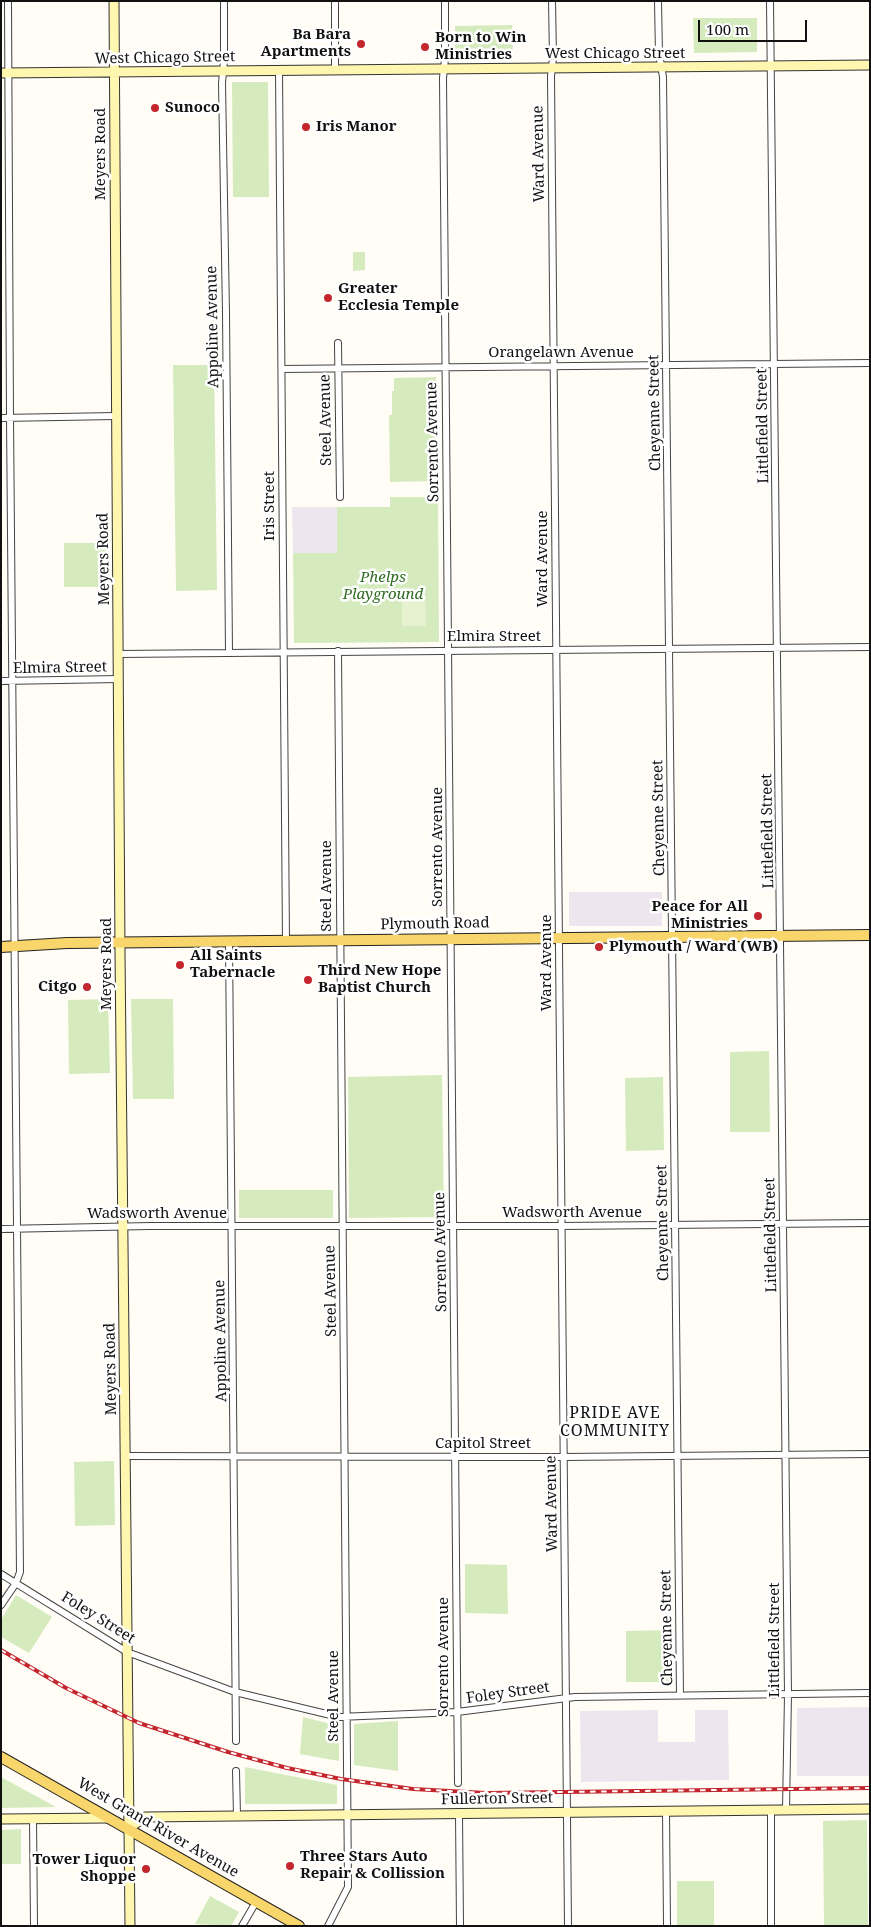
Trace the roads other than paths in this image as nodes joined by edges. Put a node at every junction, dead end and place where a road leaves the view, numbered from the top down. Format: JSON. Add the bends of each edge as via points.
{"nodes":[{"id":1,"x":8,"y":1,"type":"edge"},
{"id":2,"x":114,"y":1,"type":"edge"},
{"id":3,"x":224,"y":1,"type":"edge"},
{"id":4,"x":335,"y":1,"type":"edge"},
{"id":5,"x":445,"y":1,"type":"edge"},
{"id":6,"x":552,"y":1,"type":"edge"},
{"id":7,"x":658,"y":1,"type":"edge"},
{"id":8,"x":770,"y":1,"type":"edge"},
{"id":9,"x":870,"y":65,"type":"edge"},
{"id":10,"x":771,"y":66,"type":"junction"},
{"id":11,"x":661,"y":67,"type":"junction"},
{"id":12,"x":552,"y":68,"type":"junction"},
{"id":13,"x":444,"y":69,"type":"junction"},
{"id":14,"x":279,"y":70,"type":"junction"},
{"id":15,"x":335,"y":70,"type":"junction"},
{"id":16,"x":222,"y":71,"type":"junction"},
{"id":17,"x":114,"y":72,"type":"junction"},
{"id":18,"x":4,"y":73,"type":"edge"},
{"id":19,"x":338,"y":343,"type":"dead end"},
{"id":20,"x":870,"y":363,"type":"edge"},
{"id":21,"x":775,"y":364,"type":"junction"},
{"id":22,"x":554,"y":365,"type":"junction"},
{"id":23,"x":445,"y":366,"type":"junction"},
{"id":24,"x":666,"y":366,"type":"junction"},
{"id":25,"x":338,"y":368,"type":"junction"},
{"id":26,"x":282,"y":369,"type":"junction"},
{"id":27,"x":116,"y":416,"type":"junction"},
{"id":28,"x":1,"y":418,"type":"edge"},
{"id":29,"x":10,"y":418,"type":"junction"},
{"id":30,"x":340,"y":497,"type":"dead end"},
{"id":31,"x":870,"y":647,"type":"edge"},
{"id":32,"x":778,"y":648,"type":"junction"},
{"id":33,"x":670,"y":649,"type":"junction"},
{"id":34,"x":449,"y":650,"type":"junction"},
{"id":35,"x":556,"y":650,"type":"junction"},
{"id":36,"x":338,"y":651,"type":"junction"},
{"id":37,"x":282,"y":652,"type":"junction"},
{"id":38,"x":229,"y":653,"type":"junction"},
{"id":39,"x":119,"y":654,"type":"junction"},
{"id":40,"x":119,"y":679,"type":"junction"},
{"id":41,"x":1,"y":681,"type":"edge"},
{"id":42,"x":12,"y":681,"type":"junction"},
{"id":43,"x":870,"y":935,"type":"edge"},
{"id":44,"x":781,"y":936,"type":"junction"},
{"id":45,"x":673,"y":937,"type":"junction"},
{"id":46,"x":560,"y":938,"type":"junction"},
{"id":47,"x":451,"y":939,"type":"junction"},
{"id":48,"x":286,"y":940,"type":"junction"},
{"id":49,"x":340,"y":940,"type":"junction"},
{"id":50,"x":229,"y":941,"type":"junction"},
{"id":51,"x":120,"y":942,"type":"junction"},
{"id":52,"x":14,"y":946,"type":"junction"},
{"id":53,"x":1,"y":947,"type":"edge"},
{"id":54,"x":870,"y":1223,"type":"edge"},
{"id":55,"x":784,"y":1224,"type":"junction"},
{"id":56,"x":676,"y":1225,"type":"junction"},
{"id":57,"x":123,"y":1226,"type":"junction"},
{"id":58,"x":232,"y":1226,"type":"junction"},
{"id":59,"x":343,"y":1226,"type":"junction"},
{"id":60,"x":454,"y":1226,"type":"junction"},
{"id":61,"x":562,"y":1226,"type":"junction"},
{"id":62,"x":1,"y":1228,"type":"edge"},
{"id":63,"x":17,"y":1228,"type":"junction"},
{"id":64,"x":870,"y":1454,"type":"edge"},
{"id":65,"x":786,"y":1455,"type":"junction"},
{"id":66,"x":125,"y":1456,"type":"junction"},
{"id":67,"x":678,"y":1456,"type":"junction"},
{"id":68,"x":234,"y":1457,"type":"junction"},
{"id":69,"x":345,"y":1457,"type":"junction"},
{"id":70,"x":456,"y":1457,"type":"junction"},
{"id":71,"x":564,"y":1457,"type":"junction"},
{"id":72,"x":1,"y":1574,"type":"edge"},
{"id":73,"x":16,"y":1583,"type":"junction"},
{"id":74,"x":1,"y":1605,"type":"edge"},
{"id":75,"x":126,"y":1652,"type":"junction"},
{"id":76,"x":235,"y":1692,"type":"junction"},
{"id":77,"x":870,"y":1693,"type":"edge"},
{"id":78,"x":788,"y":1694,"type":"junction"},
{"id":79,"x":680,"y":1695,"type":"junction"},
{"id":80,"x":566,"y":1698,"type":"junction"},
{"id":81,"x":457,"y":1712,"type":"junction"},
{"id":82,"x":346,"y":1717,"type":"junction"},
{"id":83,"x":236,"y":1741,"type":"dead end"},
{"id":84,"x":1,"y":1757,"type":"edge"},
{"id":85,"x":236,"y":1771,"type":"dead end"},
{"id":86,"x":458,"y":1783,"type":"dead end"},
{"id":87,"x":870,"y":1809,"type":"edge"},
{"id":88,"x":771,"y":1810,"type":"junction"},
{"id":89,"x":786,"y":1810,"type":"junction"},
{"id":90,"x":666,"y":1811,"type":"junction"},
{"id":91,"x":567,"y":1812,"type":"junction"},
{"id":92,"x":459,"y":1813,"type":"junction"},
{"id":93,"x":347,"y":1814,"type":"junction"},
{"id":94,"x":237,"y":1816,"type":"junction"},
{"id":95,"x":1,"y":1818,"type":"edge"},
{"id":96,"x":32,"y":1818,"type":"junction"},
{"id":97,"x":108,"y":1818,"type":"junction"},
{"id":98,"x":129,"y":1828,"type":"junction"},
{"id":99,"x":256,"y":1902,"type":"junction"},
{"id":100,"x":34,"y":1926,"type":"edge"},
{"id":101,"x":130,"y":1926,"type":"edge"},
{"id":102,"x":242,"y":1926,"type":"edge"},
{"id":103,"x":299,"y":1926,"type":"edge"},
{"id":104,"x":328,"y":1926,"type":"edge"},
{"id":105,"x":460,"y":1926,"type":"edge"},
{"id":106,"x":568,"y":1926,"type":"edge"},
{"id":107,"x":667,"y":1926,"type":"edge"},
{"id":108,"x":771,"y":1926,"type":"edge"}],
"edges":[{"from":1,"to":18,"type":"street"},
{"from":2,"to":17,"type":"street","name":"Meyers Road"},
{"from":3,"to":16,"type":"street","name":"Appoline Avenue"},
{"from":4,"to":15,"type":"street"},
{"from":5,"to":13,"type":"street","name":"Sorrento Avenue"},
{"from":6,"to":12,"type":"street","name":"Ward Avenue"},
{"from":7,"to":11,"type":"street","name":"Cheyenne Street"},
{"from":8,"to":10,"type":"street","name":"Littlefield Street"},
{"from":9,"to":10,"type":"street","name":"West Chicago Street"},
{"from":10,"to":11,"type":"street","name":"West Chicago Street"},
{"from":10,"to":21,"type":"street","name":"Littlefield Street"},
{"from":11,"to":12,"type":"street","name":"West Chicago Street"},
{"from":11,"to":24,"type":"street","name":"Cheyenne Street","via":[[664,77]]},
{"from":12,"to":13,"type":"street","name":"West Chicago Street"},
{"from":12,"to":22,"type":"street","name":"Ward Avenue"},
{"from":13,"to":15,"type":"street","name":"West Chicago Street"},
{"from":13,"to":23,"type":"street","name":"Sorrento Avenue"},
{"from":14,"to":15,"type":"street","name":"West Chicago Street"},
{"from":14,"to":16,"type":"street","name":"West Chicago Street"},
{"from":14,"to":26,"type":"street","name":"Iris Street"},
{"from":16,"to":17,"type":"street","name":"West Chicago Street"},
{"from":16,"to":38,"type":"street","name":"Appoline Avenue"},
{"from":17,"to":18,"type":"street","name":"West Chicago Street"},
{"from":17,"to":27,"type":"street","name":"Meyers Road"},
{"from":18,"to":29,"type":"street"},
{"from":19,"to":25,"type":"street","name":"Steel Avenue"},
{"from":20,"to":21,"type":"street","name":"Orangelawn Avenue"},
{"from":21,"to":24,"type":"street","name":"Orangelawn Avenue"},
{"from":21,"to":32,"type":"street","name":"Littlefield Street"},
{"from":22,"to":23,"type":"street","name":"Orangelawn Avenue"},
{"from":22,"to":24,"type":"street","name":"Orangelawn Avenue"},
{"from":22,"to":35,"type":"street","name":"Ward Avenue"},
{"from":23,"to":25,"type":"street","name":"Orangelawn Avenue"},
{"from":23,"to":34,"type":"street","name":"Sorrento Avenue"},
{"from":24,"to":33,"type":"street","name":"Cheyenne Street"},
{"from":25,"to":26,"type":"street","name":"Orangelawn Avenue"},
{"from":25,"to":30,"type":"street","name":"Steel Avenue"},
{"from":26,"to":37,"type":"street","name":"Iris Street"},
{"from":27,"to":29,"type":"street"},
{"from":27,"to":39,"type":"street","name":"Meyers Road"},
{"from":28,"to":29,"type":"street"},
{"from":29,"to":42,"type":"street"},
{"from":31,"to":32,"type":"street","name":"Elmira Street"},
{"from":32,"to":33,"type":"street","name":"Elmira Street"},
{"from":32,"to":44,"type":"street","name":"Littlefield Street"},
{"from":33,"to":35,"type":"street","name":"Elmira Street"},
{"from":33,"to":45,"type":"street","name":"Cheyenne Street"},
{"from":34,"to":35,"type":"street","name":"Elmira Street"},
{"from":34,"to":36,"type":"street","name":"Elmira Street"},
{"from":34,"to":47,"type":"street","name":"Sorrento Avenue"},
{"from":35,"to":46,"type":"street","name":"Ward Avenue"},
{"from":36,"to":37,"type":"street","name":"Elmira Street"},
{"from":36,"to":49,"type":"street","name":"Steel Avenue"},
{"from":37,"to":38,"type":"street","name":"Elmira Street"},
{"from":37,"to":48,"type":"street","name":"Iris Street"},
{"from":38,"to":39,"type":"street","name":"Elmira Street"},
{"from":39,"to":40,"type":"street","name":"Meyers Road"},
{"from":40,"to":42,"type":"street","name":"Elmira Street"},
{"from":40,"to":51,"type":"street","name":"Meyers Road"},
{"from":41,"to":42,"type":"street","name":"Elmira Street"},
{"from":42,"to":52,"type":"street"},
{"from":43,"to":44,"type":"main road","name":"Plymouth Road"},
{"from":44,"to":45,"type":"main road","name":"Plymouth Road"},
{"from":44,"to":55,"type":"street","name":"Littlefield Street"},
{"from":45,"to":46,"type":"main road","name":"Plymouth Road"},
{"from":45,"to":56,"type":"street","name":"Cheyenne Street"},
{"from":46,"to":47,"type":"main road","name":"Plymouth Road"},
{"from":46,"to":61,"type":"street","name":"Ward Avenue"},
{"from":47,"to":49,"type":"main road","name":"Plymouth Road"},
{"from":47,"to":60,"type":"street","name":"Sorrento Avenue"},
{"from":48,"to":49,"type":"main road","name":"Plymouth Road"},
{"from":48,"to":50,"type":"main road","name":"Plymouth Road"},
{"from":49,"to":59,"type":"street","name":"Steel Avenue"},
{"from":50,"to":51,"type":"main road","name":"Plymouth Road"},
{"from":50,"to":58,"type":"street","name":"Appoline Avenue"},
{"from":51,"to":52,"type":"main road","name":"Plymouth Road"},
{"from":51,"to":57,"type":"street","name":"Meyers Road"},
{"from":52,"to":53,"type":"main road","name":"Plymouth Road"},
{"from":52,"to":63,"type":"street"},
{"from":54,"to":55,"type":"street","name":"Wadsworth Avenue"},
{"from":55,"to":56,"type":"street","name":"Wadsworth Avenue"},
{"from":55,"to":65,"type":"street","name":"Littlefield Street"},
{"from":56,"to":61,"type":"street","name":"Wadsworth Avenue"},
{"from":56,"to":67,"type":"street","name":"Cheyenne Street"},
{"from":57,"to":58,"type":"street","name":"Wadsworth Avenue"},
{"from":57,"to":63,"type":"street","name":"Wadsworth Avenue"},
{"from":57,"to":66,"type":"street","name":"Meyers Road"},
{"from":58,"to":59,"type":"street","name":"Wadsworth Avenue"},
{"from":58,"to":68,"type":"street","name":"Appoline Avenue"},
{"from":59,"to":60,"type":"street","name":"Wadsworth Avenue"},
{"from":59,"to":69,"type":"street","name":"Steel Avenue"},
{"from":60,"to":61,"type":"street","name":"Wadsworth Avenue"},
{"from":60,"to":70,"type":"street","name":"Sorrento Avenue"},
{"from":61,"to":71,"type":"street","name":"Ward Avenue"},
{"from":62,"to":63,"type":"street","name":"Wadsworth Avenue"},
{"from":63,"to":73,"type":"street","via":[[20,1572]]},
{"from":64,"to":65,"type":"street","name":"Capitol Street"},
{"from":65,"to":67,"type":"street","name":"Capitol Street"},
{"from":65,"to":78,"type":"street","name":"Littlefield Street"},
{"from":66,"to":68,"type":"street","name":"Capitol Street"},
{"from":66,"to":75,"type":"street","name":"Meyers Road"},
{"from":67,"to":71,"type":"street","name":"Capitol Street"},
{"from":67,"to":79,"type":"street","name":"Cheyenne Street"},
{"from":68,"to":69,"type":"street","name":"Capitol Street"},
{"from":68,"to":76,"type":"street","name":"Appoline Avenue"},
{"from":69,"to":70,"type":"street","name":"Capitol Street"},
{"from":69,"to":82,"type":"street","name":"Steel Avenue"},
{"from":70,"to":71,"type":"street","name":"Capitol Street"},
{"from":70,"to":81,"type":"street","name":"Sorrento Avenue"},
{"from":71,"to":80,"type":"street","name":"Ward Avenue"},
{"from":72,"to":73,"type":"street","name":"Foley Street"},
{"from":73,"to":74,"type":"street"},
{"from":73,"to":75,"type":"street","name":"Foley Street"},
{"from":75,"to":76,"type":"street","name":"Foley Street"},
{"from":75,"to":98,"type":"street","name":"Meyers Road"},
{"from":76,"to":82,"type":"street","name":"Foley Street"},
{"from":76,"to":83,"type":"street","name":"Appoline Avenue"},
{"from":77,"to":78,"type":"street","name":"Foley Street"},
{"from":78,"to":79,"type":"street","name":"Foley Street"},
{"from":78,"to":89,"type":"street","name":"Littlefield Street"},
{"from":79,"to":80,"type":"street","name":"Foley Street"},
{"from":80,"to":81,"type":"street","name":"Foley Street"},
{"from":80,"to":91,"type":"street","name":"Ward Avenue"},
{"from":81,"to":82,"type":"street","name":"Foley Street"},
{"from":81,"to":86,"type":"street","name":"Sorrento Avenue"},
{"from":82,"to":93,"type":"street","name":"Steel Avenue"},
{"from":84,"to":97,"type":"main road","name":"West Grand River Avenue"},
{"from":85,"to":94,"type":"street"},
{"from":87,"to":89,"type":"street","name":"Fullerton Street"},
{"from":88,"to":89,"type":"street","name":"Fullerton Street"},
{"from":88,"to":90,"type":"street","name":"Fullerton Street"},
{"from":88,"to":108,"type":"street"},
{"from":90,"to":91,"type":"street","name":"Fullerton Street"},
{"from":90,"to":107,"type":"street"},
{"from":91,"to":92,"type":"street","name":"Fullerton Street"},
{"from":91,"to":106,"type":"street","name":"Ward Avenue"},
{"from":92,"to":93,"type":"street","name":"Fullerton Street"},
{"from":92,"to":105,"type":"street"},
{"from":93,"to":94,"type":"street","name":"Fullerton Street"},
{"from":93,"to":104,"type":"street","name":"Steel Avenue","via":[[348,1890]]},
{"from":94,"to":98,"type":"street","name":"Fullerton Street","via":[[145,1817]]},
{"from":95,"to":96,"type":"street"},
{"from":96,"to":97,"type":"street"},
{"from":96,"to":100,"type":"street"},
{"from":97,"to":98,"type":"main road","name":"West Grand River Avenue"},
{"from":98,"to":99,"type":"main road","name":"West Grand River Avenue"},
{"from":98,"to":101,"type":"street","name":"Meyers Road"},
{"from":99,"to":102,"type":"street"},
{"from":99,"to":103,"type":"main road","name":"West Grand River Avenue"}]}
